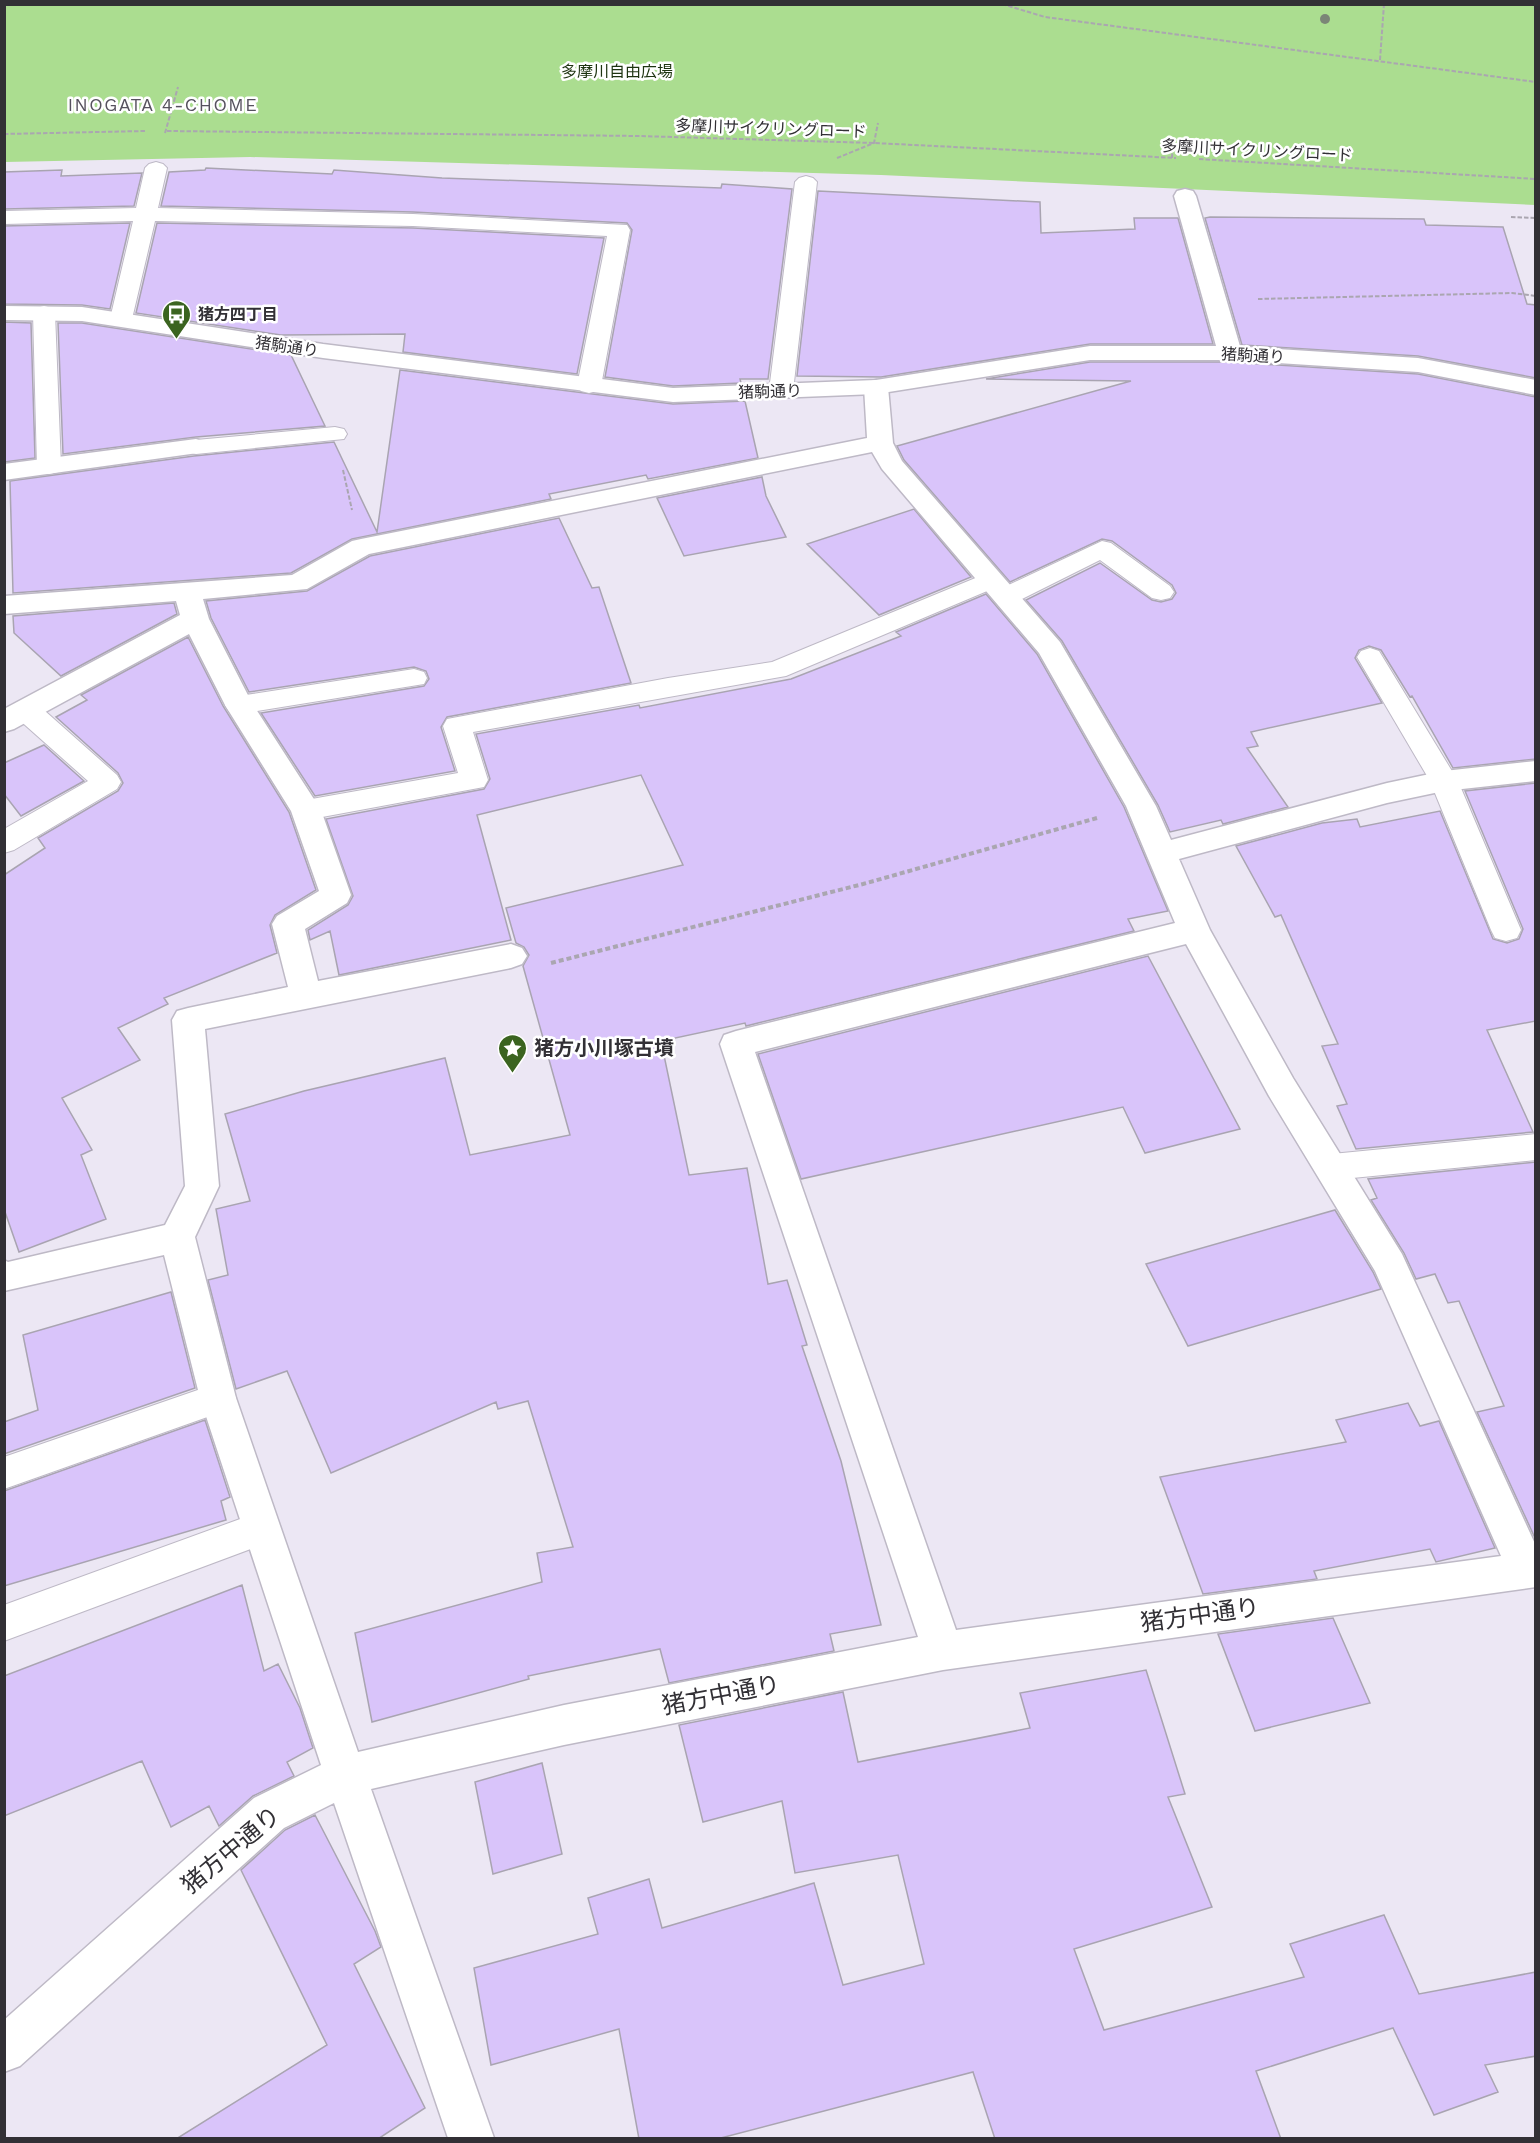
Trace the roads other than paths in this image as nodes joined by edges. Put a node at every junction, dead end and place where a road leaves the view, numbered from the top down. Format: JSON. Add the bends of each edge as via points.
{"nodes":[{"id":1,"x":156,"y":168,"type":"dead end"},
{"id":2,"x":806,"y":182,"type":"dead end"},
{"id":3,"x":1185,"y":196,"type":"dead end"},
{"id":4,"x":146,"y":214,"type":"junction"},
{"id":5,"x":4,"y":218,"type":"edge"},
{"id":6,"x":4,"y":313,"type":"edge"},
{"id":7,"x":44,"y":313,"type":"junction"},
{"id":8,"x":121,"y":319,"type":"junction"},
{"id":9,"x":1230,"y":353,"type":"junction"},
{"id":10,"x":589,"y":386,"type":"junction"},
{"id":11,"x":876,"y":387,"type":"junction"},
{"id":12,"x":1536,"y":388,"type":"edge"},
{"id":13,"x":781,"y":391,"type":"junction"},
{"id":14,"x":335,"y":434,"type":"road end"},
{"id":15,"x":880,"y":443,"type":"junction"},
{"id":16,"x":196,"y":447,"type":"joint"},
{"id":17,"x":49,"y":466,"type":"junction"},
{"id":18,"x":4,"y":472,"type":"edge"},
{"id":19,"x":998,"y":588,"type":"junction"},
{"id":20,"x":1161,"y":592,"type":"dead end"},
{"id":21,"x":4,"y":605,"type":"edge"},
{"id":22,"x":191,"y":605,"type":"junction"},
{"id":23,"x":1370,"y":657,"type":"dead end"},
{"id":24,"x":414,"y":678,"type":"dead end"},
{"id":25,"x":238,"y":705,"type":"junction"},
{"id":26,"x":15,"y":716,"type":"edge"},
{"id":27,"x":1536,"y":771,"type":"edge"},
{"id":28,"x":1444,"y":781,"type":"junction"},
{"id":29,"x":306,"y":810,"type":"junction"},
{"id":30,"x":4,"y":843,"type":"edge"},
{"id":31,"x":1162,"y":853,"type":"junction"},
{"id":32,"x":1194,"y":930,"type":"junction"},
{"id":33,"x":1506,"y":930,"type":"dead end"},
{"id":34,"x":511,"y":956,"type":"road end"},
{"id":35,"x":306,"y":995,"type":"junction"},
{"id":36,"x":1536,"y":1147,"type":"edge"},
{"id":37,"x":1332,"y":1167,"type":"junction"},
{"id":38,"x":177,"y":1237,"type":"junction"},
{"id":39,"x":4,"y":1275,"type":"edge"},
{"id":40,"x":218,"y":1398,"type":"junction"},
{"id":41,"x":4,"y":1473,"type":"edge"},
{"id":42,"x":262,"y":1528,"type":"junction"},
{"id":43,"x":1531,"y":1569,"type":"edge"},
{"id":44,"x":4,"y":1623,"type":"edge"},
{"id":45,"x":943,"y":1651,"type":"junction"},
{"id":46,"x":345,"y":1775,"type":"junction"},
{"id":47,"x":4,"y":2050,"type":"edge"},
{"id":48,"x":471,"y":2139,"type":"edge"}],
"edges":[{"from":1,"to":4,"type":"lane"},
{"from":2,"to":13,"type":"lane"},
{"from":3,"to":9,"type":"street"},
{"from":4,"to":5,"type":"lane"},
{"from":4,"to":8,"type":"lane"},
{"from":4,"to":10,"type":"lane","via":[[413,220],[620,230]]},
{"from":6,"to":7,"type":"street","name":"猪駒通り"},
{"from":7,"to":8,"type":"street","name":"猪駒通り"},
{"from":7,"to":17,"type":"lane"},
{"from":8,"to":10,"type":"street","name":"猪駒通り","via":[[323,351]]},
{"from":9,"to":11,"type":"street","name":"猪駒通り","via":[[1090,353]]},
{"from":9,"to":12,"type":"street","name":"猪駒通り","via":[[1418,365]]},
{"from":10,"to":13,"type":"street","name":"猪駒通り","via":[[673,395]]},
{"from":11,"to":13,"type":"street","name":"猪駒通り"},
{"from":11,"to":15,"type":"street"},
{"from":14,"to":16,"type":"lane"},
{"from":15,"to":19,"type":"street","via":[[891,464]]},
{"from":15,"to":22,"type":"street","via":[[361,547],[297,583]]},
{"from":16,"to":17,"type":"street"},
{"from":17,"to":18,"type":"street"},
{"from":19,"to":20,"type":"lane","via":[[1102,549]]},
{"from":19,"to":29,"type":"lane","via":[[777,670],[457,726],[474,780]]},
{"from":19,"to":31,"type":"street","via":[[1050,648],[1141,806]]},
{"from":21,"to":22,"type":"street"},
{"from":22,"to":25,"type":"street"},
{"from":22,"to":26,"type":"street"},
{"from":23,"to":28,"type":"lane"},
{"from":24,"to":25,"type":"lane"},
{"from":25,"to":29,"type":"street"},
{"from":26,"to":30,"type":"lane","via":[[107,782]]},
{"from":27,"to":28,"type":"street"},
{"from":28,"to":31,"type":"street"},
{"from":28,"to":33,"type":"lane"},
{"from":29,"to":35,"type":"street","via":[[336,895],[288,924]]},
{"from":31,"to":32,"type":"street"},
{"from":32,"to":37,"type":"street","via":[[1281,1087]]},
{"from":32,"to":45,"type":"street","via":[[736,1044]]},
{"from":34,"to":35,"type":"street"},
{"from":35,"to":38,"type":"street","via":[[188,1020],[202,1186]]},
{"from":36,"to":37,"type":"lane"},
{"from":37,"to":43,"type":"street","via":[[1390,1264]]},
{"from":38,"to":39,"type":"street"},
{"from":38,"to":40,"type":"street"},
{"from":40,"to":41,"type":"lane"},
{"from":40,"to":42,"type":"street"},
{"from":42,"to":44,"type":"lane"},
{"from":42,"to":46,"type":"street"},
{"from":43,"to":45,"type":"street","name":"猪方中通り"},
{"from":45,"to":46,"type":"street","name":"猪方中通り","via":[[564,1725]]},
{"from":46,"to":47,"type":"street","name":"猪方中通り","via":[[269,1814]]},
{"from":46,"to":48,"type":"street"}]}
